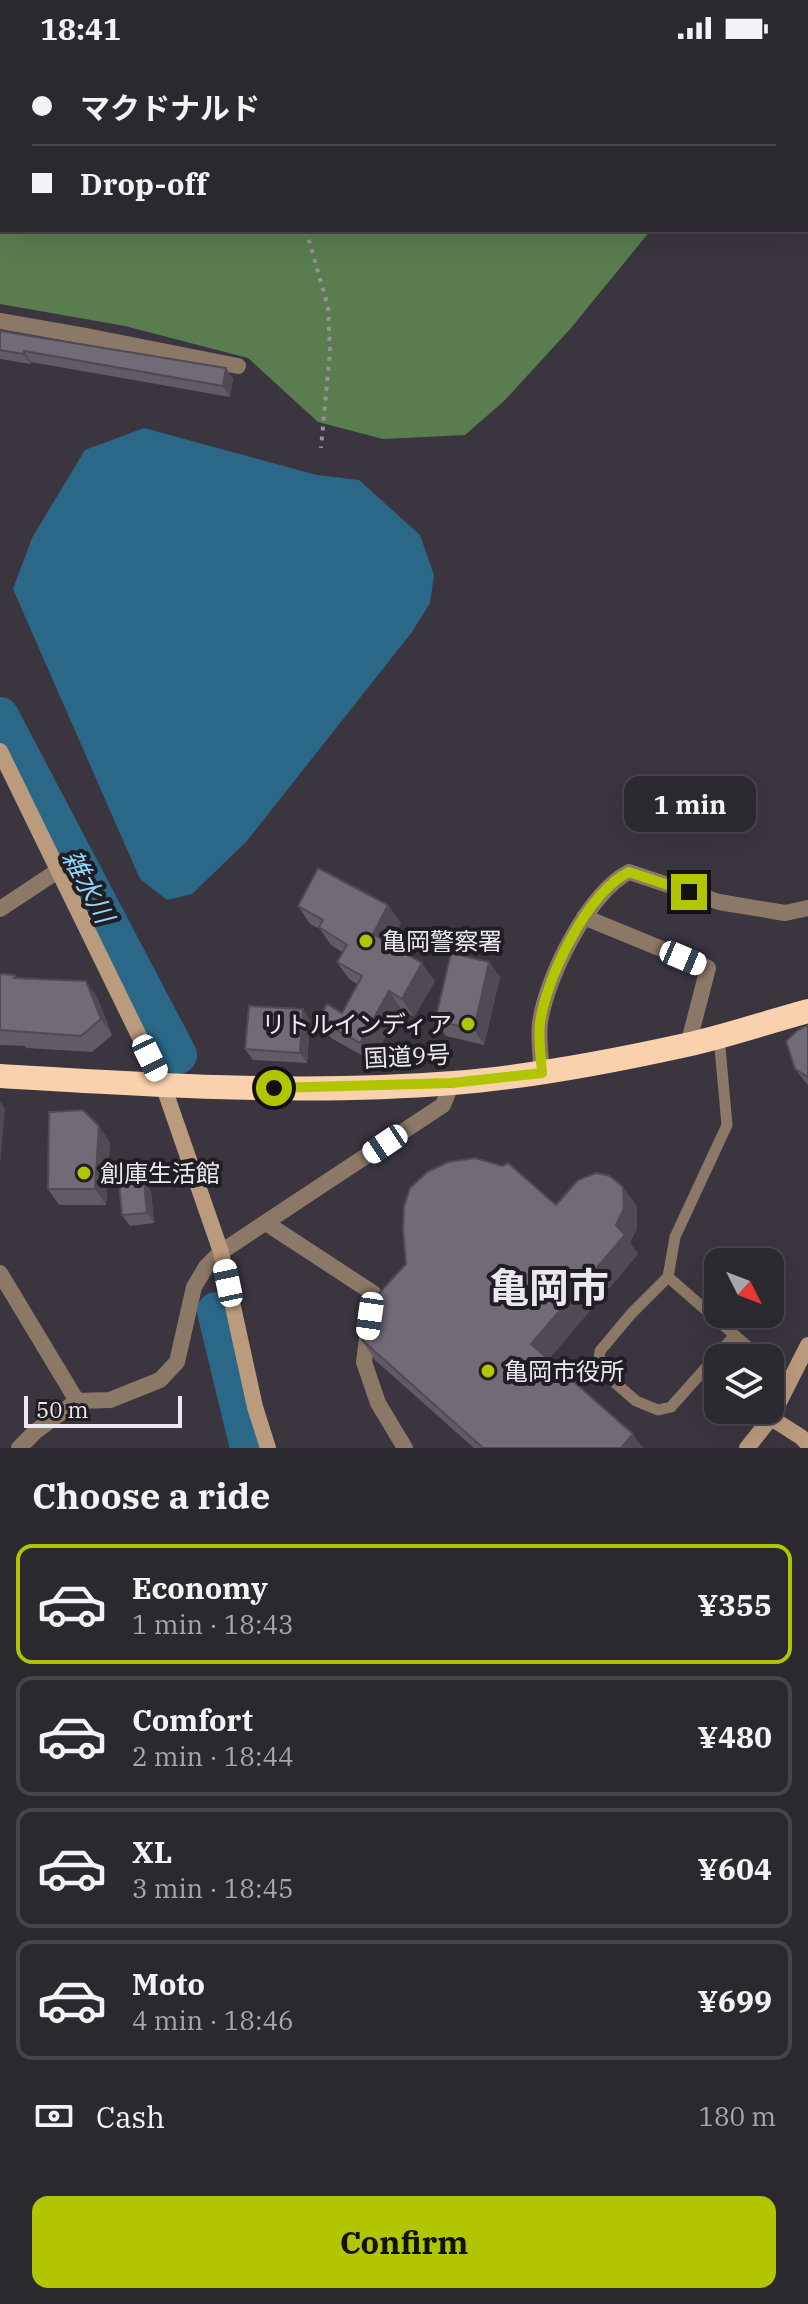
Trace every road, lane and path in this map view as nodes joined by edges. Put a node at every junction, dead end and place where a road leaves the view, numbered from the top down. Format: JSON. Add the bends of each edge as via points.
{"nodes":[{"id":1,"x":307,"y":232,"type":"edge"},
{"id":2,"x":0,"y":321,"type":"edge"},
{"id":3,"x":238,"y":366,"type":"dead end"},
{"id":4,"x":321,"y":448,"type":"dead end"},
{"id":5,"x":0,"y":751,"type":"edge"},
{"id":6,"x":59,"y":870,"type":"junction"},
{"id":7,"x":808,"y":908,"type":"edge"},
{"id":8,"x":0,"y":909,"type":"edge"},
{"id":9,"x":584,"y":917,"type":"junction"},
{"id":10,"x":808,"y":1011,"type":"edge"},
{"id":11,"x":719,"y":1036,"type":"junction"},
{"id":12,"x":688,"y":1045,"type":"junction"},
{"id":13,"x":542,"y":1073,"type":"junction"},
{"id":14,"x":0,"y":1076,"type":"edge"},
{"id":15,"x":452,"y":1083,"type":"junction"},
{"id":16,"x":163,"y":1085,"type":"junction"},
{"id":17,"x":266,"y":1223,"type":"junction"},
{"id":18,"x":221,"y":1252,"type":"junction"},
{"id":19,"x":0,"y":1273,"type":"edge"},
{"id":20,"x":668,"y":1277,"type":"junction"},
{"id":21,"x":735,"y":1335,"type":"junction"},
{"id":22,"x":745,"y":1344,"type":"edge"},
{"id":23,"x":808,"y":1345,"type":"edge"},
{"id":24,"x":784,"y":1378,"type":"edge"},
{"id":25,"x":789,"y":1382,"type":"junction"},
{"id":26,"x":784,"y":1392,"type":"edge"},
{"id":27,"x":77,"y":1401,"type":"junction"},
{"id":28,"x":766,"y":1424,"type":"edge"},
{"id":29,"x":780,"y":1424,"type":"edge"},
{"id":30,"x":808,"y":1444,"type":"edge"},
{"id":31,"x":19,"y":1448,"type":"edge"},
{"id":32,"x":268,"y":1448,"type":"edge"},
{"id":33,"x":405,"y":1448,"type":"edge"},
{"id":34,"x":747,"y":1448,"type":"edge"}],
"edges":[{"from":1,"to":4,"type":"path","via":[[328,307],[330,351]]},
{"from":2,"to":3,"type":"street"},
{"from":5,"to":6,"type":"street"},
{"from":6,"to":8,"type":"street"},
{"from":6,"to":16,"type":"street"},
{"from":7,"to":9,"type":"street","via":[[785,913],[719,902],[629,872]]},
{"from":9,"to":12,"type":"street","via":[[708,968]]},
{"from":9,"to":13,"type":"street","via":[[549,985],[539,1025]]},
{"from":10,"to":11,"type":"highway","name":"国道9号"},
{"from":11,"to":12,"type":"highway","name":"国道9号"},
{"from":11,"to":20,"type":"lane","via":[[727,1125],[675,1237]]},
{"from":12,"to":13,"type":"highway","name":"国道9号"},
{"from":13,"to":15,"type":"highway","name":"国道9号"},
{"from":14,"to":16,"type":"highway","name":"国道9号"},
{"from":15,"to":16,"type":"highway","name":"国道9号"},
{"from":15,"to":17,"type":"street","via":[[443,1105]]},
{"from":16,"to":18,"type":"street"},
{"from":17,"to":18,"type":"street"},
{"from":17,"to":33,"type":"street","via":[[373,1293],[364,1362],[378,1403]]},
{"from":18,"to":27,"type":"street","via":[[194,1287],[177,1362],[160,1380],[110,1400]]},
{"from":18,"to":32,"type":"street"},
{"from":19,"to":27,"type":"street"},
{"from":20,"to":21,"type":"lane"},
{"from":20,"to":21,"type":"lane","via":[[600,1351],[598,1368],[636,1401],[658,1410],[671,1407]]},
{"from":21,"to":22,"type":"lane"},
{"from":23,"to":25,"type":"street"},
{"from":24,"to":25,"type":"lane"},
{"from":25,"to":26,"type":"street"},
{"from":27,"to":31,"type":"street"},
{"from":28,"to":34,"type":"street"},
{"from":29,"to":30,"type":"street"}]}
